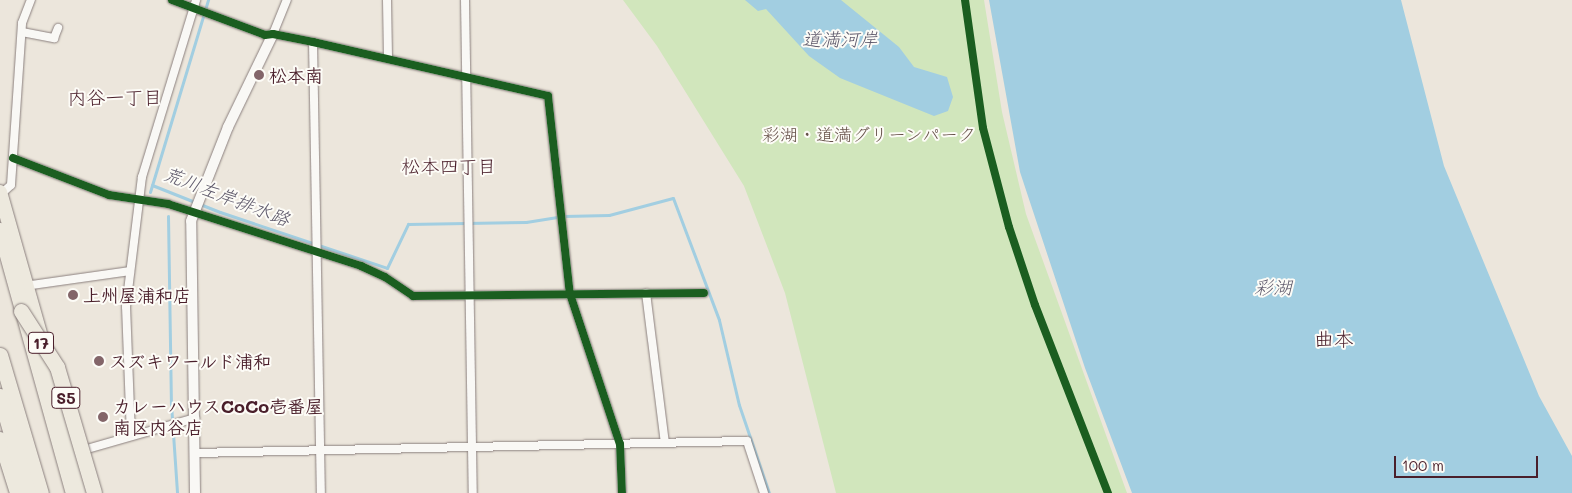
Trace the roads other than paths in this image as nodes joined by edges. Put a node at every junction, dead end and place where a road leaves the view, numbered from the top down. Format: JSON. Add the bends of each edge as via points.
{"nodes":[{"id":1,"x":31,"y":0,"type":"edge"},
{"id":2,"x":172,"y":0,"type":"edge"},
{"id":3,"x":287,"y":0,"type":"edge"},
{"id":4,"x":387,"y":0,"type":"edge"},
{"id":5,"x":465,"y":0,"type":"edge"},
{"id":6,"x":196,"y":5,"type":"edge"},
{"id":7,"x":58,"y":28,"type":"dead end"},
{"id":8,"x":22,"y":32,"type":"junction"},
{"id":9,"x":273,"y":34,"type":"junction"},
{"id":10,"x":313,"y":42,"type":"junction"},
{"id":11,"x":388,"y":59,"type":"junction"},
{"id":12,"x":467,"y":77,"type":"junction"},
{"id":13,"x":13,"y":158,"type":"junction"},
{"id":14,"x":0,"y":193,"type":"edge"},
{"id":15,"x":143,"y":199,"type":"junction"},
{"id":16,"x":195,"y":206,"type":"junction"},
{"id":17,"x":0,"y":230,"type":"edge"},
{"id":18,"x":316,"y":249,"type":"junction"},
{"id":19,"x":130,"y":271,"type":"junction"},
{"id":20,"x":25,"y":286,"type":"junction"},
{"id":21,"x":704,"y":292,"type":"dead end"},
{"id":22,"x":646,"y":293,"type":"junction"},
{"id":23,"x":570,"y":294,"type":"junction"},
{"id":24,"x":470,"y":295,"type":"junction"},
{"id":25,"x":21,"y":311,"type":"junction"},
{"id":26,"x":0,"y":355,"type":"edge"},
{"id":27,"x":0,"y":396,"type":"edge"},
{"id":28,"x":195,"y":418,"type":"junction"},
{"id":29,"x":130,"y":436,"type":"junction"},
{"id":30,"x":0,"y":439,"type":"edge"},
{"id":31,"x":665,"y":443,"type":"junction"},
{"id":32,"x":620,"y":444,"type":"junction"},
{"id":33,"x":472,"y":447,"type":"junction"},
{"id":34,"x":321,"y":450,"type":"junction"},
{"id":35,"x":73,"y":453,"type":"junction"},
{"id":36,"x":195,"y":453,"type":"junction"},
{"id":37,"x":4,"y":467,"type":"edge"},
{"id":38,"x":17,"y":493,"type":"edge"},
{"id":39,"x":28,"y":493,"type":"edge"},
{"id":40,"x":41,"y":493,"type":"edge"},
{"id":41,"x":73,"y":493,"type":"edge"},
{"id":42,"x":85,"y":493,"type":"edge"},
{"id":43,"x":94,"y":493,"type":"edge"},
{"id":44,"x":195,"y":493,"type":"edge"},
{"id":45,"x":321,"y":493,"type":"edge"},
{"id":46,"x":473,"y":493,"type":"edge"},
{"id":47,"x":622,"y":493,"type":"edge"},
{"id":48,"x":764,"y":493,"type":"edge"}],
"edges":[{"from":1,"to":8,"type":"street"},
{"from":2,"to":6,"type":"street"},
{"from":3,"to":9,"type":"street"},
{"from":4,"to":11,"type":"street"},
{"from":5,"to":12,"type":"street"},
{"from":6,"to":9,"type":"street","via":[[265,36]]},
{"from":6,"to":15,"type":"street","via":[[142,177]]},
{"from":7,"to":8,"type":"street","via":[[54,38]]},
{"from":8,"to":13,"type":"street"},
{"from":9,"to":10,"type":"street"},
{"from":9,"to":16,"type":"street","via":[[228,127]]},
{"from":10,"to":11,"type":"street"},
{"from":10,"to":18,"type":"street"},
{"from":11,"to":12,"type":"street"},
{"from":12,"to":23,"type":"street","via":[[548,96]]},
{"from":12,"to":24,"type":"street"},
{"from":13,"to":14,"type":"street","via":[[11,185]]},
{"from":13,"to":15,"type":"street","via":[[109,195]]},
{"from":14,"to":20,"type":"highway","number":"17"},
{"from":15,"to":16,"type":"street"},
{"from":15,"to":19,"type":"street"},
{"from":16,"to":18,"type":"street"},
{"from":16,"to":28,"type":"street","via":[[191,238]]},
{"from":17,"to":25,"type":"highway","number":"S5"},
{"from":18,"to":24,"type":"street","via":[[385,277],[413,296]]},
{"from":18,"to":34,"type":"street"},
{"from":19,"to":20,"type":"street"},
{"from":19,"to":29,"type":"street","via":[[126,307]]},
{"from":20,"to":35,"type":"highway","number":"17"},
{"from":21,"to":22,"type":"street"},
{"from":22,"to":23,"type":"street"},
{"from":22,"to":31,"type":"street"},
{"from":23,"to":24,"type":"street"},
{"from":23,"to":32,"type":"street"},
{"from":24,"to":33,"type":"street"},
{"from":25,"to":41,"type":"highway","number":"S5","bridge":true},
{"from":25,"to":43,"type":"highway","number":"S5","bridge":true,"via":[[57,367]]},
{"from":26,"to":40,"type":"highway"},
{"from":27,"to":39,"type":"highway"},
{"from":28,"to":29,"type":"street"},
{"from":28,"to":36,"type":"street"},
{"from":29,"to":35,"type":"street"},
{"from":30,"to":37,"type":"highway"},
{"from":31,"to":32,"type":"street"},
{"from":31,"to":48,"type":"street","via":[[747,441]]},
{"from":32,"to":33,"type":"street"},
{"from":32,"to":47,"type":"street"},
{"from":33,"to":34,"type":"street"},
{"from":33,"to":46,"type":"street"},
{"from":34,"to":36,"type":"street"},
{"from":34,"to":45,"type":"street"},
{"from":35,"to":42,"type":"highway","number":"17"},
{"from":36,"to":44,"type":"street"},
{"from":37,"to":38,"type":"highway"}]}
